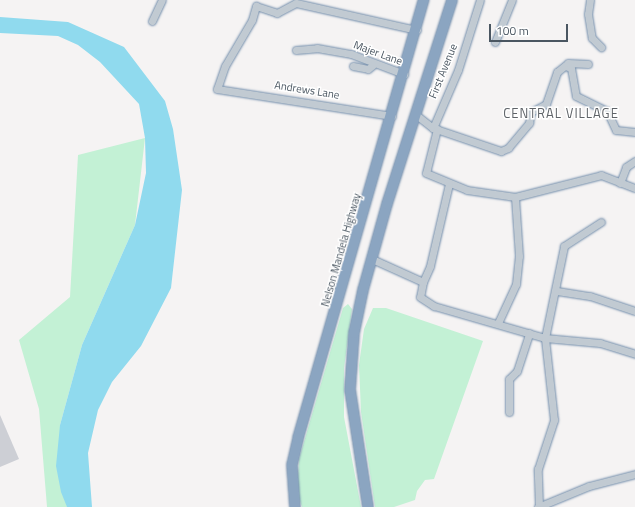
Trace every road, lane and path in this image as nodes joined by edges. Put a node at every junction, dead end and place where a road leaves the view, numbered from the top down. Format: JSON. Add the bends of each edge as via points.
{"nodes":[{"id":1,"x":162,"y":0,"type":"edge"},
{"id":2,"x":424,"y":0,"type":"edge"},
{"id":3,"x":452,"y":0,"type":"edge"},
{"id":4,"x":480,"y":0,"type":"edge"},
{"id":5,"x":512,"y":0,"type":"edge"},
{"id":6,"x":590,"y":0,"type":"edge"},
{"id":7,"x":152,"y":21,"type":"dead end"},
{"id":8,"x":417,"y":30,"type":"junction"},
{"id":9,"x":495,"y":42,"type":"dead end"},
{"id":10,"x":601,"y":47,"type":"dead end"},
{"id":11,"x":296,"y":50,"type":"dead end"},
{"id":12,"x":588,"y":64,"type":"dead end"},
{"id":13,"x":373,"y":65,"type":"junction"},
{"id":14,"x":353,"y":66,"type":"dead end"},
{"id":15,"x":565,"y":66,"type":"junction"},
{"id":16,"x":404,"y":74,"type":"junction"},
{"id":17,"x":415,"y":114,"type":"junction"},
{"id":18,"x":392,"y":116,"type":"junction"},
{"id":19,"x":435,"y":128,"type":"junction"},
{"id":20,"x":635,"y":132,"type":"edge"},
{"id":21,"x":635,"y":161,"type":"edge"},
{"id":22,"x":620,"y":181,"type":"junction"},
{"id":23,"x":449,"y":184,"type":"junction"},
{"id":24,"x":635,"y":188,"type":"edge"},
{"id":25,"x":515,"y":197,"type":"junction"},
{"id":26,"x":601,"y":222,"type":"dead end"},
{"id":27,"x":374,"y":256,"type":"junction"},
{"id":28,"x":422,"y":282,"type":"junction"},
{"id":29,"x":557,"y":291,"type":"junction"},
{"id":30,"x":635,"y":312,"type":"edge"},
{"id":31,"x":498,"y":323,"type":"junction"},
{"id":32,"x":529,"y":333,"type":"junction"},
{"id":33,"x":545,"y":338,"type":"junction"},
{"id":34,"x":635,"y":354,"type":"edge"},
{"id":35,"x":509,"y":412,"type":"dead end"},
{"id":36,"x":635,"y":474,"type":"edge"},
{"id":37,"x":538,"y":506,"type":"edge"},
{"id":38,"x":295,"y":507,"type":"edge"},
{"id":39,"x":368,"y":507,"type":"edge"}],
"edges":[{"from":1,"to":7,"type":"street"},
{"from":2,"to":8,"type":"highway","name":"Nelson Mandela Highway"},
{"from":3,"to":17,"type":"highway"},
{"from":4,"to":19,"type":"street","name":"First Avenue","via":[[458,70]]},
{"from":5,"to":9,"type":"street"},
{"from":6,"to":10,"type":"street","via":[[588,14],[592,38]]},
{"from":8,"to":16,"type":"highway","name":"Nelson Mandela Highway"},
{"from":8,"to":18,"type":"street","name":"Andrews Lane","via":[[296,3],[277,13],[256,6],[252,20],[225,66],[218,89]]},
{"from":11,"to":13,"type":"street","name":"Majer Lane","via":[[317,48],[345,53],[368,59]]},
{"from":12,"to":15,"type":"street"},
{"from":13,"to":14,"type":"street","via":[[368,69]]},
{"from":13,"to":16,"type":"street","name":"Majer Lane"},
{"from":15,"to":19,"type":"street","via":[[557,72],[546,104],[531,112],[530,123],[508,148],[494,150],[456,133]]},
{"from":15,"to":20,"type":"street","via":[[572,68],[576,96],[607,111],[616,130]]},
{"from":16,"to":18,"type":"highway","name":"Nelson Mandela Highway"},
{"from":17,"to":19,"type":"street"},
{"from":17,"to":27,"type":"highway"},
{"from":18,"to":38,"type":"highway","name":"Nelson Mandela Highway","via":[[298,438],[292,465]]},
{"from":19,"to":23,"type":"street","name":"First Avenue","via":[[426,173]]},
{"from":21,"to":22,"type":"street","via":[[626,167]]},
{"from":22,"to":24,"type":"street"},
{"from":22,"to":25,"type":"street","via":[[601,175]]},
{"from":23,"to":25,"type":"street"},
{"from":23,"to":28,"type":"street","via":[[430,266]]},
{"from":25,"to":31,"type":"street","via":[[519,256],[516,284]]},
{"from":26,"to":29,"type":"street","via":[[564,246]]},
{"from":27,"to":28,"type":"street"},
{"from":27,"to":39,"type":"highway","via":[[354,333],[350,390]]},
{"from":28,"to":31,"type":"street","via":[[420,297],[424,302]]},
{"from":29,"to":30,"type":"street","via":[[590,296]]},
{"from":29,"to":33,"type":"street"},
{"from":31,"to":32,"type":"street"},
{"from":32,"to":33,"type":"street"},
{"from":32,"to":35,"type":"street","via":[[517,370],[509,379]]},
{"from":33,"to":34,"type":"street","via":[[600,343]]},
{"from":33,"to":37,"type":"street","via":[[554,420],[538,470]]},
{"from":36,"to":37,"type":"street","via":[[589,486]]}]}
